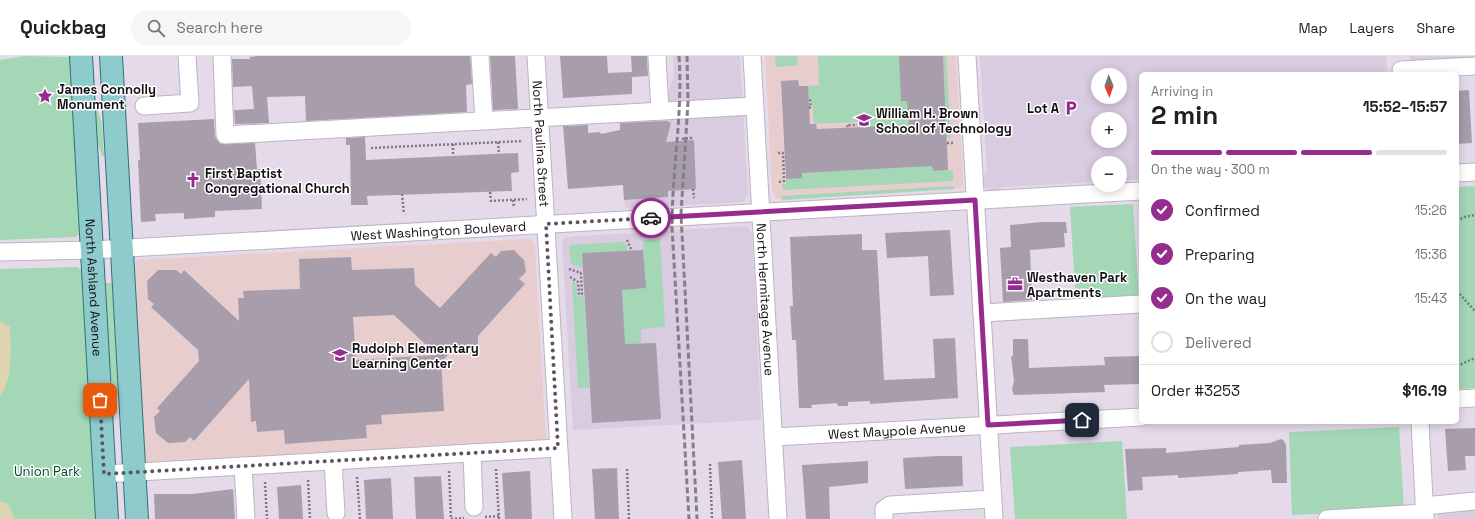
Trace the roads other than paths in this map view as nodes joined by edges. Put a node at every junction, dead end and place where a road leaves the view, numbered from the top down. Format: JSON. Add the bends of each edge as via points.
{"nodes":[{"id":1,"x":81,"y":56,"type":"edge"},
{"id":2,"x":111,"y":56,"type":"edge"},
{"id":3,"x":187,"y":56,"type":"edge"},
{"id":4,"x":222,"y":56,"type":"edge"},
{"id":5,"x":480,"y":56,"type":"edge"},
{"id":6,"x":536,"y":56,"type":"edge"},
{"id":7,"x":657,"y":56,"type":"edge"},
{"id":8,"x":752,"y":56,"type":"edge"},
{"id":9,"x":967,"y":56,"type":"edge"},
{"id":10,"x":1475,"y":66,"type":"edge"},
{"id":11,"x":1400,"y":67,"type":"edge"},
{"id":12,"x":144,"y":106,"type":"dead end"},
{"id":13,"x":754,"y":106,"type":"junction"},
{"id":14,"x":660,"y":111,"type":"junction"},
{"id":15,"x":540,"y":118,"type":"junction"},
{"id":16,"x":484,"y":121,"type":"junction"},
{"id":17,"x":1475,"y":172,"type":"edge"},
{"id":18,"x":1459,"y":173,"type":"edge"},
{"id":19,"x":1139,"y":191,"type":"edge"},
{"id":20,"x":975,"y":200,"type":"junction"},
{"id":21,"x":760,"y":212,"type":"junction"},
{"id":22,"x":546,"y":224,"type":"junction"},
{"id":23,"x":122,"y":248,"type":"junction"},
{"id":24,"x":92,"y":250,"type":"junction"},
{"id":25,"x":0,"y":252,"type":"edge"},
{"id":26,"x":1139,"y":304,"type":"edge"},
{"id":27,"x":982,"y":313,"type":"junction"},
{"id":28,"x":1475,"y":398,"type":"edge"},
{"id":29,"x":1459,"y":399,"type":"edge"},
{"id":30,"x":1139,"y":417,"type":"edge"},
{"id":31,"x":1420,"y":424,"type":"edge"},
{"id":32,"x":988,"y":425,"type":"junction"},
{"id":33,"x":773,"y":437,"type":"junction"},
{"id":34,"x":558,"y":448,"type":"junction"},
{"id":35,"x":472,"y":453,"type":"junction"},
{"id":36,"x":333,"y":461,"type":"junction"},
{"id":37,"x":243,"y":466,"type":"junction"},
{"id":38,"x":135,"y":473,"type":"junction"},
{"id":39,"x":104,"y":474,"type":"junction"},
{"id":40,"x":992,"y":499,"type":"junction"},
{"id":41,"x":1475,"y":501,"type":"edge"},
{"id":42,"x":474,"y":507,"type":"dead end"},
{"id":43,"x":336,"y":513,"type":"dead end"},
{"id":44,"x":1425,"y":513,"type":"edge"},
{"id":45,"x":107,"y":519,"type":"edge"},
{"id":46,"x":136,"y":519,"type":"edge"},
{"id":47,"x":246,"y":519,"type":"edge"},
{"id":48,"x":563,"y":519,"type":"edge"},
{"id":49,"x":778,"y":519,"type":"edge"},
{"id":50,"x":884,"y":519,"type":"edge"},
{"id":51,"x":994,"y":519,"type":"edge"},
{"id":52,"x":1327,"y":519,"type":"edge"}],
"edges":[{"from":1,"to":24,"type":"main road","name":"North Ashland Avenue"},
{"from":2,"to":23,"type":"main road"},
{"from":3,"to":12,"type":"street","via":[[190,104]]},
{"from":4,"to":16,"type":"street","via":[[225,134]]},
{"from":5,"to":16,"type":"street"},
{"from":6,"to":15,"type":"street","name":"North Paulina Street"},
{"from":7,"to":14,"type":"street"},
{"from":8,"to":13,"type":"street","name":"North Hermitage Avenue"},
{"from":9,"to":20,"type":"street"},
{"from":10,"to":11,"type":"street"},
{"from":13,"to":14,"type":"street"},
{"from":13,"to":21,"type":"street","name":"North Hermitage Avenue"},
{"from":14,"to":15,"type":"street"},
{"from":15,"to":16,"type":"street"},
{"from":15,"to":22,"type":"street","name":"North Paulina Street"},
{"from":17,"to":18,"type":"street"},
{"from":19,"to":20,"type":"street","name":"West Washington Boulevard"},
{"from":20,"to":21,"type":"street","name":"West Washington Boulevard"},
{"from":20,"to":27,"type":"street"},
{"from":21,"to":22,"type":"street","name":"West Washington Boulevard"},
{"from":21,"to":33,"type":"street","name":"North Hermitage Avenue"},
{"from":22,"to":23,"type":"street","name":"West Washington Boulevard"},
{"from":22,"to":34,"type":"street","name":"North Paulina Street"},
{"from":23,"to":24,"type":"street","name":"West Washington Boulevard"},
{"from":23,"to":38,"type":"main road"},
{"from":24,"to":25,"type":"street","name":"West Washington Boulevard"},
{"from":24,"to":39,"type":"main road","name":"North Ashland Avenue"},
{"from":26,"to":27,"type":"street"},
{"from":27,"to":32,"type":"street"},
{"from":28,"to":29,"type":"street"},
{"from":30,"to":32,"type":"street","name":"West Maypole Avenue"},
{"from":31,"to":44,"type":"street"},
{"from":32,"to":33,"type":"street","name":"West Maypole Avenue"},
{"from":32,"to":40,"type":"street"},
{"from":33,"to":49,"type":"street","name":"North Hermitage Avenue"},
{"from":34,"to":35,"type":"street"},
{"from":34,"to":48,"type":"street","name":"North Paulina Street"},
{"from":35,"to":36,"type":"street"},
{"from":35,"to":42,"type":"street"},
{"from":36,"to":37,"type":"street"},
{"from":36,"to":43,"type":"street"},
{"from":37,"to":38,"type":"street"},
{"from":37,"to":47,"type":"street"},
{"from":38,"to":39,"type":"street"},
{"from":38,"to":46,"type":"main road"},
{"from":39,"to":45,"type":"main road","name":"North Ashland Avenue"},
{"from":40,"to":50,"type":"street","via":[[890,505],[884,509]]},
{"from":40,"to":51,"type":"street"},
{"from":41,"to":44,"type":"street"},
{"from":44,"to":52,"type":"street"}]}
